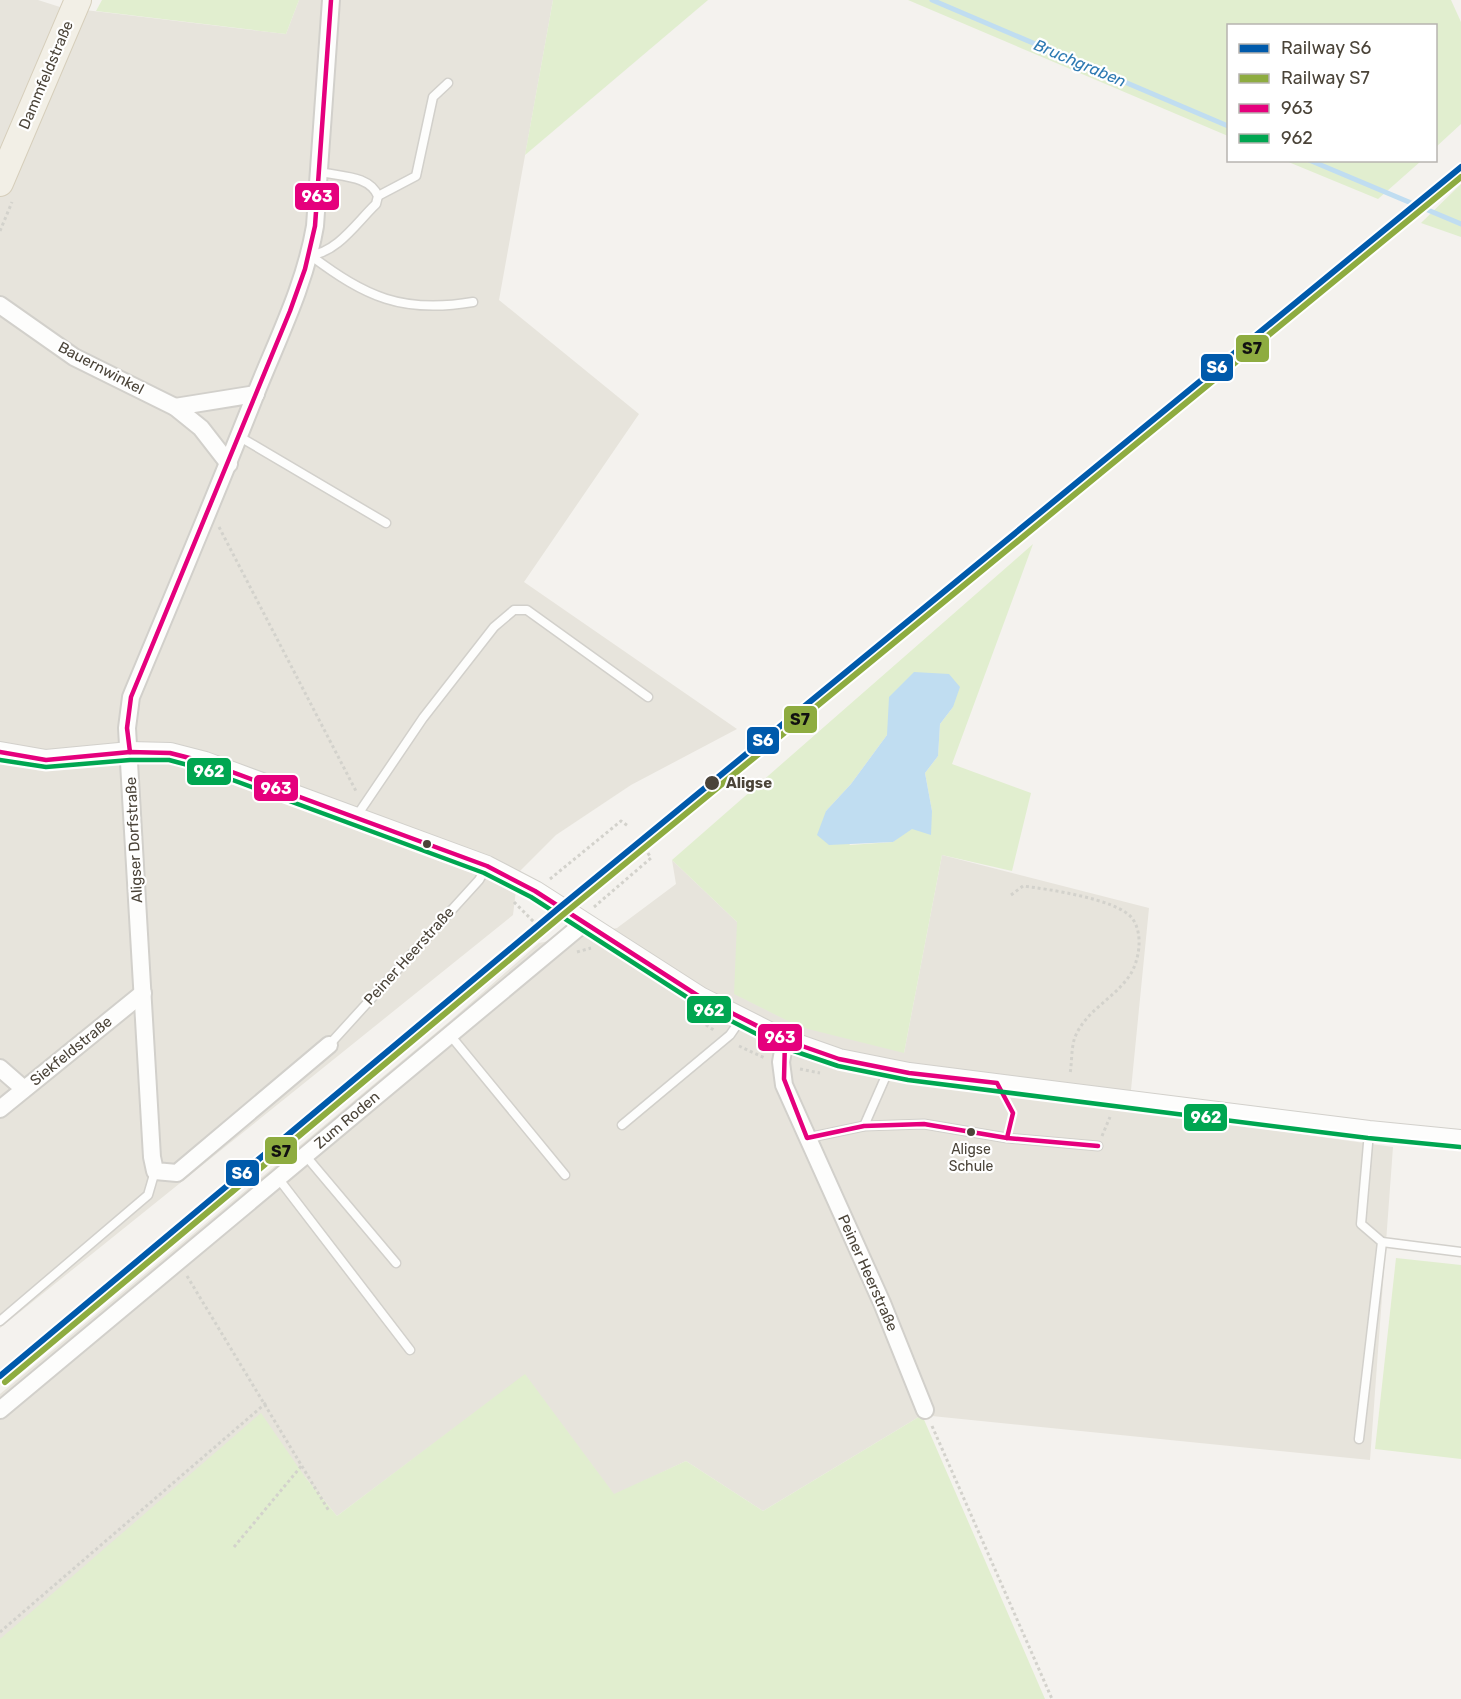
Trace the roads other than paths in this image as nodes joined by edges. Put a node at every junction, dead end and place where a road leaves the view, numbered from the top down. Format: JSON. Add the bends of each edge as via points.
{"nodes":[{"id":1,"x":78,"y":0,"type":"edge"},
{"id":2,"x":331,"y":0,"type":"edge"},
{"id":3,"x":447,"y":83,"type":"dead end"},
{"id":4,"x":317,"y":171,"type":"junction"},
{"id":5,"x":0,"y":183,"type":"edge"},
{"id":6,"x":378,"y":196,"type":"junction"},
{"id":7,"x":310,"y":255,"type":"junction"},
{"id":8,"x":473,"y":302,"type":"dead end"},
{"id":9,"x":0,"y":305,"type":"edge"},
{"id":10,"x":256,"y":394,"type":"junction"},
{"id":11,"x":175,"y":407,"type":"junction"},
{"id":12,"x":240,"y":437,"type":"junction"},
{"id":13,"x":228,"y":464,"type":"junction"},
{"id":14,"x":386,"y":523,"type":"dead end"},
{"id":15,"x":648,"y":697,"type":"dead end"},
{"id":16,"x":0,"y":752,"type":"edge"},
{"id":17,"x":130,"y":752,"type":"junction"},
{"id":18,"x":359,"y":812,"type":"junction"},
{"id":19,"x":487,"y":866,"type":"junction"},
{"id":20,"x":584,"y":923,"type":"junction"},
{"id":21,"x":143,"y":993,"type":"junction"},
{"id":22,"x":741,"y":1018,"type":"junction"},
{"id":23,"x":450,"y":1035,"type":"junction"},
{"id":24,"x":785,"y":1040,"type":"junction"},
{"id":25,"x":329,"y":1045,"type":"joint"},
{"id":26,"x":0,"y":1068,"type":"edge"},
{"id":27,"x":889,"y":1069,"type":"junction"},
{"id":28,"x":24,"y":1089,"type":"junction"},
{"id":29,"x":0,"y":1109,"type":"edge"},
{"id":30,"x":622,"y":1125,"type":"dead end"},
{"id":31,"x":864,"y":1126,"type":"junction"},
{"id":32,"x":1369,"y":1131,"type":"junction"},
{"id":33,"x":807,"y":1137,"type":"junction"},
{"id":34,"x":1461,"y":1140,"type":"edge"},
{"id":35,"x":1098,"y":1146,"type":"road end"},
{"id":36,"x":305,"y":1155,"type":"junction"},
{"id":37,"x":155,"y":1171,"type":"junction"},
{"id":38,"x":565,"y":1175,"type":"dead end"},
{"id":39,"x":278,"y":1178,"type":"junction"},
{"id":40,"x":1382,"y":1242,"type":"junction"},
{"id":41,"x":1461,"y":1252,"type":"edge"},
{"id":42,"x":396,"y":1263,"type":"dead end"},
{"id":43,"x":0,"y":1321,"type":"edge"},
{"id":44,"x":410,"y":1350,"type":"dead end"},
{"id":45,"x":0,"y":1410,"type":"edge"},
{"id":46,"x":925,"y":1410,"type":"road end"},
{"id":47,"x":1359,"y":1439,"type":"dead end"}],
"edges":[{"from":1,"to":5,"type":"main road","name":"Dammfeldstraße","via":[[10,149]]},
{"from":2,"to":4,"type":"street","name":"Aligser Dorfstraße"},
{"from":3,"to":6,"type":"lane","via":[[433,97],[416,176]]},
{"from":4,"to":6,"type":"lane","via":[[365,181]]},
{"from":4,"to":7,"type":"street","name":"Aligser Dorfstraße"},
{"from":6,"to":7,"type":"lane","via":[[376,204],[332,248]]},
{"from":7,"to":8,"type":"lane","via":[[360,289],[387,301],[416,307]]},
{"from":7,"to":10,"type":"street","name":"Aligser Dorfstraße"},
{"from":9,"to":11,"type":"street","name":"Bauernwinkel","via":[[74,357]]},
{"from":10,"to":11,"type":"street"},
{"from":10,"to":12,"type":"street","name":"Aligser Dorfstraße"},
{"from":11,"to":13,"type":"street","name":"Bauernwinkel","via":[[201,428]]},
{"from":12,"to":13,"type":"street","name":"Aligser Dorfstraße"},
{"from":12,"to":14,"type":"lane"},
{"from":13,"to":17,"type":"street","name":"Aligser Dorfstraße","via":[[131,697],[127,728]]},
{"from":15,"to":18,"type":"lane","via":[[527,610],[514,610],[494,627],[449,684]]},
{"from":16,"to":17,"type":"street","via":[[46,760]]},
{"from":17,"to":18,"type":"street","via":[[170,753],[205,762]]},
{"from":17,"to":21,"type":"street","name":"Aligser Dorfstraße","via":[[131,828]]},
{"from":18,"to":19,"type":"street"},
{"from":19,"to":20,"type":"street","via":[[536,891]]},
{"from":19,"to":25,"type":"lane","name":"Peiner Heerstraße","via":[[479,880]]},
{"from":20,"to":22,"type":"street"},
{"from":20,"to":23,"type":"street","name":"Zum Roden"},
{"from":21,"to":28,"type":"street","name":"Siekfeldstraße"},
{"from":21,"to":37,"type":"street","name":"Aligser Dorfstraße"},
{"from":22,"to":24,"type":"street"},
{"from":22,"to":30,"type":"lane","via":[[726,1039]]},
{"from":23,"to":36,"type":"street","name":"Zum Roden"},
{"from":23,"to":38,"type":"lane"},
{"from":24,"to":27,"type":"street","via":[[839,1059]]},
{"from":24,"to":33,"type":"street","name":"Peiner Heerstraße","via":[[781,1062],[784,1085]]},
{"from":25,"to":37,"type":"street","via":[[177,1173]]},
{"from":26,"to":28,"type":"street"},
{"from":27,"to":31,"type":"lane"},
{"from":27,"to":32,"type":"street"},
{"from":28,"to":29,"type":"street","name":"Siekfeldstraße"},
{"from":31,"to":33,"type":"lane"},
{"from":31,"to":35,"type":"lane","via":[[924,1124],[1007,1138]]},
{"from":32,"to":34,"type":"street"},
{"from":32,"to":40,"type":"lane","via":[[1362,1224]]},
{"from":33,"to":46,"type":"street","name":"Peiner Heerstraße"},
{"from":36,"to":39,"type":"street","name":"Zum Roden"},
{"from":36,"to":42,"type":"lane"},
{"from":37,"to":43,"type":"lane","via":[[148,1195]]},
{"from":39,"to":44,"type":"lane"},
{"from":39,"to":45,"type":"street","name":"Zum Roden"},
{"from":40,"to":41,"type":"lane"},
{"from":40,"to":47,"type":"lane"}]}
